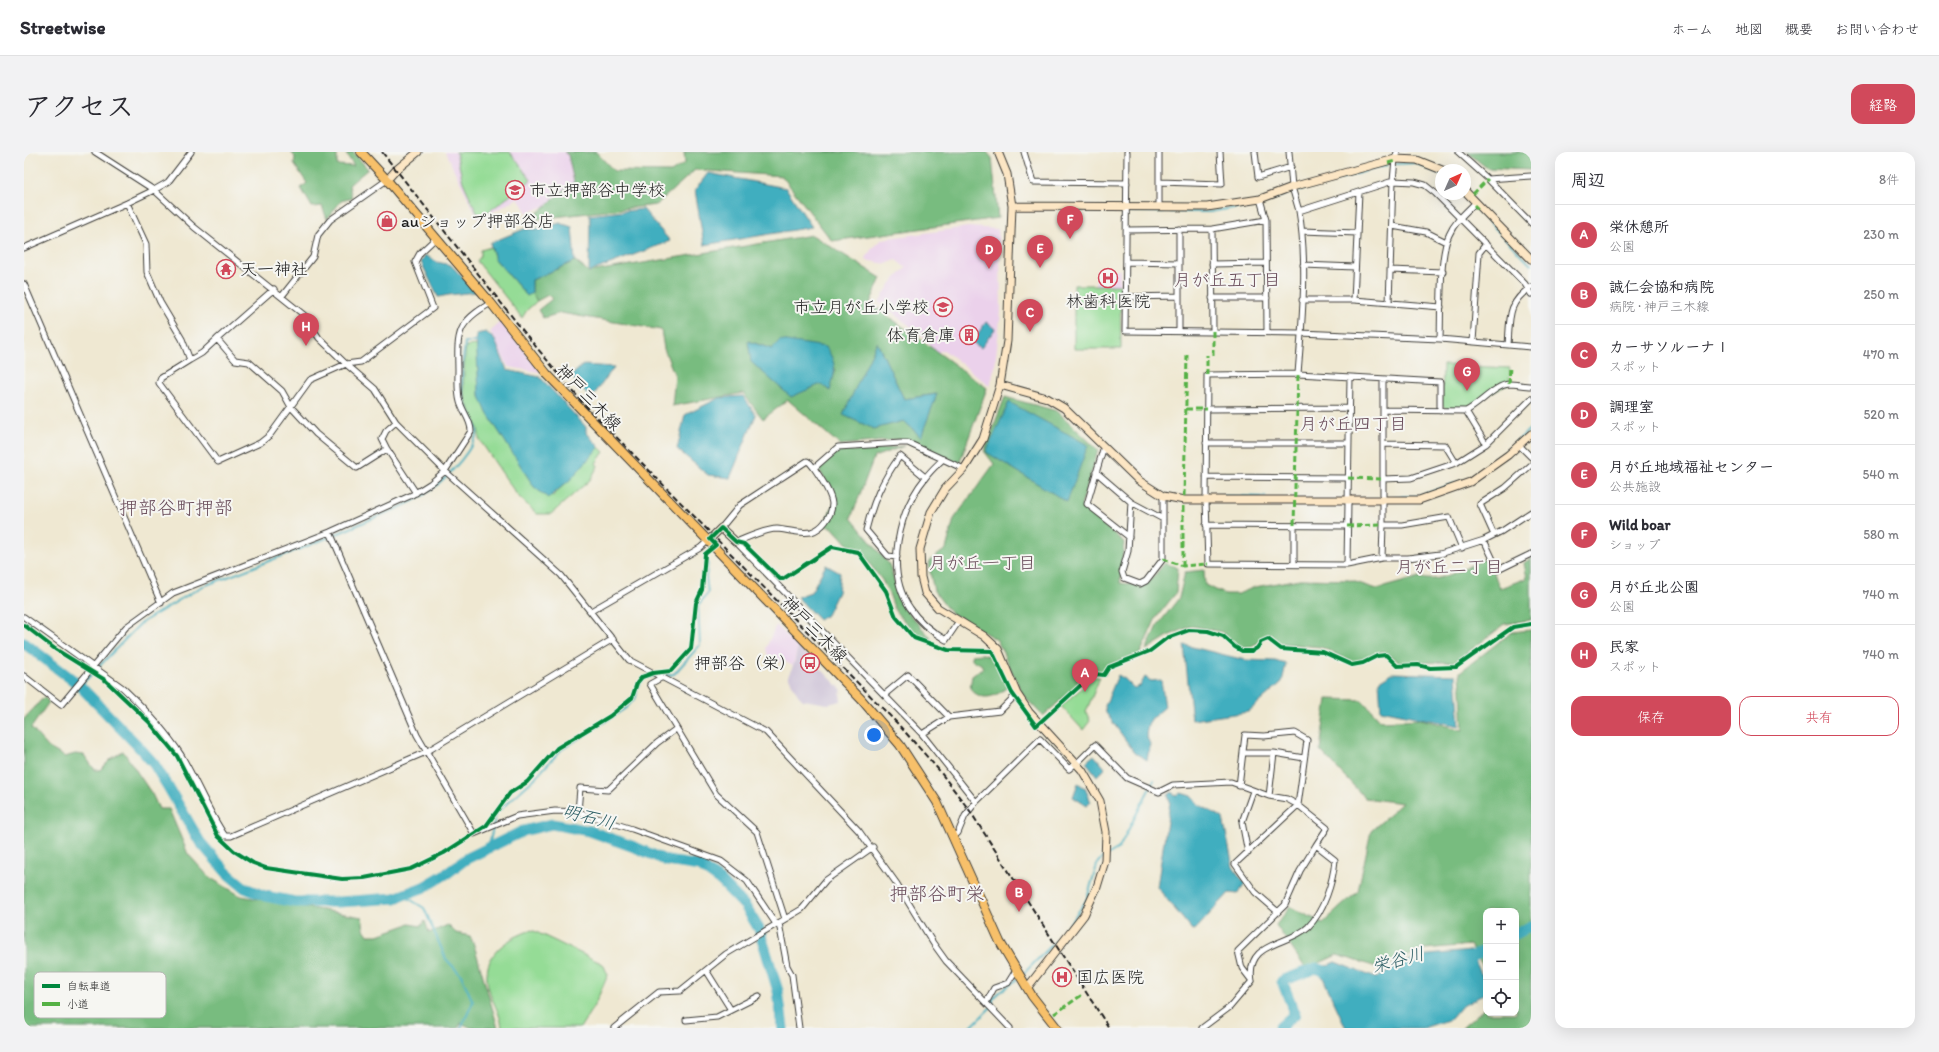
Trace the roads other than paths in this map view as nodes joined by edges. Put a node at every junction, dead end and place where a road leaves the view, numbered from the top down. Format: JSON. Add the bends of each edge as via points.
{"nodes":[{"id":1,"x":96,"y":152,"type":"edge"},
{"id":2,"x":191,"y":152,"type":"edge"},
{"id":3,"x":361,"y":152,"type":"edge"},
{"id":4,"x":418,"y":152,"type":"edge"},
{"id":5,"x":998,"y":152,"type":"edge"},
{"id":6,"x":1024,"y":152,"type":"edge"},
{"id":7,"x":1127,"y":152,"type":"edge"},
{"id":8,"x":1160,"y":152,"type":"edge"},
{"id":9,"x":1220,"y":152,"type":"edge"},
{"id":10,"x":1255,"y":152,"type":"edge"},
{"id":11,"x":1289,"y":152,"type":"edge"},
{"id":12,"x":1458,"y":152,"type":"edge"},
{"id":13,"x":1396,"y":155,"type":"edge"},
{"id":14,"x":1291,"y":167,"type":"junction"},
{"id":15,"x":1435,"y":167,"type":"edge"},
{"id":16,"x":1531,"y":176,"type":"edge"},
{"id":17,"x":1488,"y":179,"type":"junction"},
{"id":18,"x":387,"y":180,"type":"junction"},
{"id":19,"x":1159,"y":182,"type":"junction"},
{"id":20,"x":1393,"y":182,"type":"junction"},
{"id":21,"x":1127,"y":183,"type":"junction"},
{"id":22,"x":1292,"y":187,"type":"junction"},
{"id":23,"x":154,"y":190,"type":"junction"},
{"id":24,"x":1359,"y":192,"type":"junction"},
{"id":25,"x":1471,"y":197,"type":"edge"},
{"id":26,"x":1260,"y":199,"type":"junction"},
{"id":27,"x":1476,"y":202,"type":"junction"},
{"id":28,"x":127,"y":204,"type":"junction"},
{"id":29,"x":1012,"y":206,"type":"junction"},
{"id":30,"x":1127,"y":207,"type":"junction"},
{"id":31,"x":1159,"y":207,"type":"junction"},
{"id":32,"x":1299,"y":211,"type":"junction"},
{"id":33,"x":1460,"y":218,"type":"junction"},
{"id":34,"x":1266,"y":220,"type":"junction"},
{"id":35,"x":1531,"y":223,"type":"edge"},
{"id":36,"x":1392,"y":226,"type":"junction"},
{"id":37,"x":1179,"y":229,"type":"junction"},
{"id":38,"x":1212,"y":229,"type":"junction"},
{"id":39,"x":1127,"y":230,"type":"junction"},
{"id":40,"x":1302,"y":231,"type":"junction"},
{"id":41,"x":1357,"y":233,"type":"junction"},
{"id":42,"x":436,"y":238,"type":"junction"},
{"id":43,"x":1446,"y":242,"type":"junction"},
{"id":44,"x":1486,"y":244,"type":"junction"},
{"id":45,"x":24,"y":248,"type":"edge"},
{"id":46,"x":1531,"y":259,"type":"edge"},
{"id":47,"x":1126,"y":262,"type":"junction"},
{"id":48,"x":1179,"y":263,"type":"junction"},
{"id":49,"x":1266,"y":263,"type":"junction"},
{"id":50,"x":1212,"y":264,"type":"junction"},
{"id":51,"x":1303,"y":265,"type":"junction"},
{"id":52,"x":1355,"y":267,"type":"junction"},
{"id":53,"x":1390,"y":270,"type":"junction"},
{"id":54,"x":1443,"y":272,"type":"junction"},
{"id":55,"x":24,"y":284,"type":"edge"},
{"id":56,"x":274,"y":289,"type":"junction"},
{"id":57,"x":1530,"y":290,"type":"edge"},
{"id":58,"x":282,"y":296,"type":"junction"},
{"id":59,"x":1179,"y":296,"type":"junction"},
{"id":60,"x":1125,"y":297,"type":"junction"},
{"id":61,"x":1212,"y":298,"type":"junction"},
{"id":62,"x":1267,"y":298,"type":"junction"},
{"id":63,"x":1302,"y":300,"type":"junction"},
{"id":64,"x":1354,"y":300,"type":"junction"},
{"id":65,"x":491,"y":303,"type":"junction"},
{"id":66,"x":1389,"y":303,"type":"junction"},
{"id":67,"x":1441,"y":307,"type":"junction"},
{"id":68,"x":1179,"y":331,"type":"junction"},
{"id":69,"x":1213,"y":332,"type":"junction"},
{"id":70,"x":1267,"y":332,"type":"junction"},
{"id":71,"x":1300,"y":332,"type":"junction"},
{"id":72,"x":217,"y":339,"type":"junction"},
{"id":73,"x":1440,"y":339,"type":"junction"},
{"id":74,"x":1473,"y":342,"type":"junction"},
{"id":75,"x":1508,"y":345,"type":"junction"},
{"id":76,"x":1531,"y":347,"type":"edge"},
{"id":77,"x":190,"y":360,"type":"junction"},
{"id":78,"x":346,"y":364,"type":"junction"},
{"id":79,"x":1298,"y":374,"type":"junction"},
{"id":80,"x":1350,"y":377,"type":"junction"},
{"id":81,"x":1383,"y":379,"type":"junction"},
{"id":82,"x":1000,"y":385,"type":"junction"},
{"id":83,"x":1531,"y":386,"type":"edge"},
{"id":84,"x":1531,"y":399,"type":"edge"},
{"id":85,"x":291,"y":407,"type":"junction"},
{"id":86,"x":1350,"y":408,"type":"junction"},
{"id":87,"x":1207,"y":409,"type":"junction"},
{"id":88,"x":1383,"y":410,"type":"junction"},
{"id":89,"x":1440,"y":411,"type":"junction"},
{"id":90,"x":1466,"y":411,"type":"junction"},
{"id":91,"x":396,"y":422,"type":"junction"},
{"id":92,"x":1531,"y":434,"type":"edge"},
{"id":93,"x":1206,"y":443,"type":"junction"},
{"id":94,"x":1349,"y":443,"type":"junction"},
{"id":95,"x":1383,"y":444,"type":"junction"},
{"id":96,"x":1486,"y":444,"type":"junction"},
{"id":97,"x":1519,"y":445,"type":"junction"},
{"id":98,"x":1104,"y":446,"type":"junction"},
{"id":99,"x":387,"y":449,"type":"junction"},
{"id":100,"x":1531,"y":457,"type":"edge"},
{"id":101,"x":943,"y":459,"type":"junction"},
{"id":102,"x":1456,"y":463,"type":"junction"},
{"id":103,"x":1531,"y":465,"type":"edge"},
{"id":104,"x":814,"y":468,"type":"junction"},
{"id":105,"x":964,"y":469,"type":"junction"},
{"id":106,"x":445,"y":471,"type":"junction"},
{"id":107,"x":1096,"y":472,"type":"junction"},
{"id":108,"x":925,"y":477,"type":"junction"},
{"id":109,"x":1206,"y":477,"type":"junction"},
{"id":110,"x":1348,"y":478,"type":"junction"},
{"id":111,"x":1383,"y":479,"type":"junction"},
{"id":112,"x":416,"y":492,"type":"junction"},
{"id":113,"x":1162,"y":496,"type":"junction"},
{"id":114,"x":1206,"y":500,"type":"junction"},
{"id":115,"x":1348,"y":500,"type":"junction"},
{"id":116,"x":1382,"y":500,"type":"junction"},
{"id":117,"x":1132,"y":502,"type":"junction"},
{"id":118,"x":1531,"y":512,"type":"edge"},
{"id":119,"x":1163,"y":520,"type":"junction"},
{"id":120,"x":1206,"y":525,"type":"junction"},
{"id":121,"x":1294,"y":525,"type":"junction"},
{"id":122,"x":1383,"y":525,"type":"junction"},
{"id":123,"x":1347,"y":526,"type":"junction"},
{"id":124,"x":721,"y":528,"type":"junction"},
{"id":125,"x":330,"y":532,"type":"junction"},
{"id":126,"x":1494,"y":535,"type":"junction"},
{"id":127,"x":1129,"y":537,"type":"junction"},
{"id":128,"x":709,"y":540,"type":"junction"},
{"id":129,"x":1484,"y":540,"type":"junction"},
{"id":130,"x":736,"y":542,"type":"junction"},
{"id":131,"x":1462,"y":548,"type":"junction"},
{"id":132,"x":1531,"y":554,"type":"edge"},
{"id":133,"x":897,"y":557,"type":"junction"},
{"id":134,"x":1382,"y":558,"type":"junction"},
{"id":135,"x":1294,"y":564,"type":"junction"},
{"id":136,"x":1347,"y":565,"type":"junction"},
{"id":137,"x":161,"y":603,"type":"junction"},
{"id":138,"x":591,"y":611,"type":"junction"},
{"id":139,"x":24,"y":617,"type":"edge"},
{"id":140,"x":959,"y":621,"type":"junction"},
{"id":141,"x":613,"y":639,"type":"junction"},
{"id":142,"x":93,"y":666,"type":"junction"},
{"id":143,"x":24,"y":676,"type":"edge"},
{"id":144,"x":661,"y":678,"type":"junction"},
{"id":145,"x":1018,"y":694,"type":"junction"},
{"id":146,"x":884,"y":695,"type":"junction"},
{"id":147,"x":949,"y":717,"type":"junction"},
{"id":148,"x":676,"y":729,"type":"junction"},
{"id":149,"x":922,"y":734,"type":"junction"},
{"id":150,"x":426,"y":752,"type":"junction"},
{"id":151,"x":1243,"y":753,"type":"junction"},
{"id":152,"x":1274,"y":753,"type":"junction"},
{"id":153,"x":1304,"y":758,"type":"junction"},
{"id":154,"x":1077,"y":762,"type":"junction"},
{"id":155,"x":1239,"y":786,"type":"junction"},
{"id":156,"x":1253,"y":792,"type":"junction"},
{"id":157,"x":1269,"y":796,"type":"junction"},
{"id":158,"x":976,"y":802,"type":"junction"},
{"id":159,"x":1298,"y":805,"type":"junction"},
{"id":160,"x":578,"y":812,"type":"junction"},
{"id":161,"x":953,"y":837,"type":"junction"},
{"id":162,"x":1316,"y":845,"type":"junction"},
{"id":163,"x":873,"y":847,"type":"junction"},
{"id":164,"x":1248,"y":853,"type":"junction"},
{"id":165,"x":1278,"y":912,"type":"junction"},
{"id":166,"x":785,"y":919,"type":"junction"},
{"id":167,"x":778,"y":923,"type":"junction"},
{"id":168,"x":706,"y":970,"type":"junction"},
{"id":169,"x":1018,"y":974,"type":"junction"},
{"id":170,"x":1252,"y":981,"type":"junction"},
{"id":171,"x":1027,"y":988,"type":"junction"},
{"id":172,"x":759,"y":996,"type":"dead end"},
{"id":173,"x":988,"y":1004,"type":"junction"},
{"id":174,"x":731,"y":1010,"type":"junction"},
{"id":175,"x":686,"y":1020,"type":"dead end"},
{"id":176,"x":614,"y":1028,"type":"edge"},
{"id":177,"x":799,"y":1028,"type":"edge"},
{"id":178,"x":1010,"y":1028,"type":"edge"},
{"id":179,"x":1057,"y":1028,"type":"edge"},
{"id":180,"x":1202,"y":1028,"type":"edge"}],
"edges":[{"from":1,"to":23,"type":"street"},
{"from":2,"to":23,"type":"street","via":[[168,182]]},
{"from":3,"to":18,"type":"main road","name":"神戸三木線"},
{"from":4,"to":18,"type":"street"},
{"from":5,"to":29,"type":"street","via":[[1007,174]]},
{"from":6,"to":21,"type":"street","via":[[1034,182]]},
{"from":7,"to":21,"type":"street"},
{"from":8,"to":19,"type":"street"},
{"from":9,"to":19,"type":"street","via":[[1222,184]]},
{"from":10,"to":14,"type":"street","via":[[1258,177]]},
{"from":11,"to":14,"type":"street"},
{"from":12,"to":17,"type":"street"},
{"from":13,"to":15,"type":"street"},
{"from":13,"to":20,"type":"street"},
{"from":13,"to":22,"type":"street"},
{"from":14,"to":22,"type":"street"},
{"from":16,"to":17,"type":"street"},
{"from":17,"to":35,"type":"street"},
{"from":18,"to":42,"type":"main road","name":"神戸三木線"},
{"from":18,"to":58,"type":"street","via":[[330,220],[318,235],[314,257]]},
{"from":19,"to":31,"type":"street"},
{"from":20,"to":24,"type":"street"},
{"from":20,"to":33,"type":"street","via":[[1414,182],[1425,186]]},
{"from":20,"to":36,"type":"street"},
{"from":21,"to":30,"type":"street"},
{"from":22,"to":26,"type":"street"},
{"from":22,"to":32,"type":"street"},
{"from":23,"to":28,"type":"street"},
{"from":23,"to":56,"type":"street","via":[[194,227]]},
{"from":24,"to":32,"type":"street"},
{"from":24,"to":41,"type":"street"},
{"from":25,"to":27,"type":"street"},
{"from":26,"to":31,"type":"street","via":[[1207,207]]},
{"from":26,"to":34,"type":"street"},
{"from":27,"to":33,"type":"street"},
{"from":27,"to":46,"type":"street"},
{"from":28,"to":45,"type":"street"},
{"from":28,"to":77,"type":"street","via":[[146,244],[147,272],[160,302],[182,338]]},
{"from":29,"to":30,"type":"street"},
{"from":29,"to":82,"type":"street","via":[[1007,341]]},
{"from":30,"to":31,"type":"street"},
{"from":30,"to":39,"type":"street"},
{"from":32,"to":40,"type":"street"},
{"from":33,"to":43,"type":"street"},
{"from":33,"to":44,"type":"street"},
{"from":34,"to":38,"type":"street"},
{"from":34,"to":49,"type":"street"},
{"from":36,"to":43,"type":"street","via":[[1426,232]]},
{"from":36,"to":53,"type":"street"},
{"from":37,"to":38,"type":"street"},
{"from":37,"to":39,"type":"street"},
{"from":37,"to":48,"type":"street"},
{"from":38,"to":50,"type":"street"},
{"from":39,"to":47,"type":"street"},
{"from":40,"to":41,"type":"street"},
{"from":40,"to":51,"type":"street"},
{"from":41,"to":52,"type":"street"},
{"from":42,"to":65,"type":"main road","name":"神戸三木線"},
{"from":42,"to":78,"type":"street","via":[[420,253],[415,262],[433,308],[361,362]]},
{"from":43,"to":54,"type":"street"},
{"from":44,"to":57,"type":"street"},
{"from":44,"to":74,"type":"street","via":[[1479,253]]},
{"from":47,"to":48,"type":"street"},
{"from":47,"to":60,"type":"street"},
{"from":48,"to":59,"type":"street"},
{"from":49,"to":50,"type":"street"},
{"from":49,"to":62,"type":"street"},
{"from":50,"to":61,"type":"street"},
{"from":51,"to":52,"type":"street"},
{"from":51,"to":63,"type":"street"},
{"from":52,"to":64,"type":"street"},
{"from":53,"to":54,"type":"street"},
{"from":53,"to":66,"type":"street"},
{"from":54,"to":67,"type":"street"},
{"from":55,"to":137,"type":"street"},
{"from":56,"to":58,"type":"street"},
{"from":56,"to":72,"type":"street"},
{"from":57,"to":75,"type":"street","via":[[1515,300],[1511,309]]},
{"from":58,"to":78,"type":"street","via":[[304,315],[319,338]]},
{"from":59,"to":60,"type":"street"},
{"from":59,"to":68,"type":"street"},
{"from":60,"to":68,"type":"street","via":[[1125,331]]},
{"from":61,"to":62,"type":"street"},
{"from":61,"to":69,"type":"street"},
{"from":62,"to":70,"type":"street"},
{"from":63,"to":64,"type":"street"},
{"from":63,"to":71,"type":"street"},
{"from":64,"to":66,"type":"street"},
{"from":65,"to":106,"type":"street","via":[[473,313],[463,325],[458,339],[458,391],[460,402],[471,423],[471,431]]},
{"from":65,"to":128,"type":"main road","name":"神戸三木線","via":[[547,374]]},
{"from":66,"to":67,"type":"street"},
{"from":67,"to":73,"type":"street"},
{"from":68,"to":69,"type":"street"},
{"from":69,"to":70,"type":"street"},
{"from":70,"to":71,"type":"street"},
{"from":71,"to":73,"type":"street"},
{"from":71,"to":79,"type":"street"},
{"from":72,"to":77,"type":"street"},
{"from":72,"to":85,"type":"street","via":[[235,360],[249,362],[282,391]]},
{"from":73,"to":74,"type":"street"},
{"from":74,"to":75,"type":"street"},
{"from":75,"to":76,"type":"street"},
{"from":77,"to":85,"type":"street","via":[[161,378],[159,383],[218,462],[260,443],[270,435]]},
{"from":78,"to":85,"type":"street","via":[[310,380]]},
{"from":78,"to":91,"type":"street","via":[[375,389]]},
{"from":79,"to":80,"type":"street"},
{"from":79,"to":87,"type":"street","via":[[1207,375]]},
{"from":80,"to":81,"type":"street"},
{"from":80,"to":86,"type":"street"},
{"from":81,"to":88,"type":"street"},
{"from":81,"to":89,"type":"street","via":[[1440,382]]},
{"from":82,"to":98,"type":"street","via":[[1047,398],[1064,408]]},
{"from":82,"to":105,"type":"street","via":[[984,439]]},
{"from":83,"to":90,"type":"street","via":[[1504,385]]},
{"from":84,"to":96,"type":"street"},
{"from":85,"to":99,"type":"street","via":[[316,434],[357,468]]},
{"from":86,"to":87,"type":"street"},
{"from":86,"to":94,"type":"street"},
{"from":87,"to":93,"type":"street"},
{"from":88,"to":89,"type":"street"},
{"from":88,"to":95,"type":"street"},
{"from":89,"to":90,"type":"street"},
{"from":90,"to":96,"type":"street"},
{"from":91,"to":99,"type":"street","via":[[382,439]]},
{"from":91,"to":106,"type":"street"},
{"from":92,"to":97,"type":"street"},
{"from":93,"to":94,"type":"street"},
{"from":93,"to":109,"type":"street"},
{"from":94,"to":110,"type":"street"},
{"from":95,"to":102,"type":"street","via":[[1445,445]]},
{"from":95,"to":111,"type":"street"},
{"from":96,"to":102,"type":"street"},
{"from":97,"to":100,"type":"street"},
{"from":97,"to":116,"type":"street","via":[[1470,482],[1419,500]]},
{"from":98,"to":107,"type":"street"},
{"from":98,"to":113,"type":"street","via":[[1138,480]]},
{"from":99,"to":112,"type":"street"},
{"from":101,"to":104,"type":"street","via":[[901,442],[838,447]]},
{"from":101,"to":105,"type":"street"},
{"from":101,"to":108,"type":"street"},
{"from":102,"to":111,"type":"street","via":[[1411,478]]},
{"from":103,"to":126,"type":"street","via":[[1505,488],[1480,504]]},
{"from":104,"to":124,"type":"street","via":[[807,462],[764,489],[740,505]]},
{"from":104,"to":130,"type":"street","via":[[832,504],[828,520],[822,526],[812,532],[798,533],[776,529]]},
{"from":105,"to":140,"type":"street","via":[[945,489],[931,512],[920,549],[921,576],[925,593],[938,608]]},
{"from":106,"to":112,"type":"street"},
{"from":106,"to":138,"type":"street","via":[[561,575]]},
{"from":107,"to":117,"type":"street"},
{"from":107,"to":127,"type":"street","via":[[1087,504]]},
{"from":108,"to":133,"type":"street","via":[[910,501],[902,524]]},
{"from":108,"to":133,"type":"street","via":[[900,456],[884,478],[873,504],[866,530],[888,556]]},
{"from":109,"to":110,"type":"street"},
{"from":109,"to":114,"type":"street"},
{"from":110,"to":115,"type":"street"},
{"from":111,"to":116,"type":"street"},
{"from":112,"to":125,"type":"street"},
{"from":113,"to":114,"type":"street"},
{"from":113,"to":119,"type":"street"},
{"from":114,"to":115,"type":"street"},
{"from":114,"to":120,"type":"street"},
{"from":115,"to":116,"type":"street"},
{"from":115,"to":123,"type":"street"},
{"from":116,"to":122,"type":"street"},
{"from":117,"to":119,"type":"street"},
{"from":117,"to":127,"type":"street"},
{"from":118,"to":126,"type":"street"},
{"from":119,"to":127,"type":"street","via":[[1164,559],[1146,581],[1140,584],[1124,578],[1122,572]]},
{"from":120,"to":121,"type":"street"},
{"from":120,"to":135,"type":"street","via":[[1208,564]]},
{"from":121,"to":123,"type":"street"},
{"from":121,"to":135,"type":"street"},
{"from":122,"to":131,"type":"street","via":[[1402,525],[1449,517]]},
{"from":122,"to":134,"type":"street"},
{"from":123,"to":136,"type":"street"},
{"from":124,"to":128,"type":"street"},
{"from":124,"to":130,"type":"street"},
{"from":125,"to":137,"type":"street","via":[[173,593]]},
{"from":125,"to":150,"type":"street"},
{"from":126,"to":129,"type":"street"},
{"from":128,"to":138,"type":"street","via":[[700,548]]},
{"from":128,"to":161,"type":"main road","name":"神戸三木線","via":[[861,699],[895,739],[937,802]]},
{"from":129,"to":131,"type":"street"},
{"from":129,"to":132,"type":"street","via":[[1498,570]]},
{"from":130,"to":146,"type":"street"},
{"from":131,"to":134,"type":"street","via":[[1440,554]]},
{"from":133,"to":140,"type":"street","via":[[899,583],[909,608],[923,625],[946,640]]},
{"from":134,"to":136,"type":"street"},
{"from":135,"to":136,"type":"street"},
{"from":137,"to":142,"type":"street","via":[[126,627]]},
{"from":138,"to":141,"type":"street"},
{"from":139,"to":142,"type":"street"},
{"from":140,"to":145,"type":"street","via":[[984,636],[998,649]]},
{"from":141,"to":144,"type":"street","via":[[630,660]]},
{"from":141,"to":150,"type":"street"},
{"from":142,"to":143,"type":"street","via":[[61,705]]},
{"from":142,"to":150,"type":"street","via":[[123,688],[163,730],[181,756],[225,836],[231,836]]},
{"from":144,"to":148,"type":"street","via":[[650,684]]},
{"from":144,"to":163,"type":"street","via":[[766,732]]},
{"from":145,"to":147,"type":"street","via":[[1000,711]]},
{"from":145,"to":154,"type":"street","via":[[1029,712]]},
{"from":146,"to":147,"type":"street","via":[[908,675]]},
{"from":146,"to":149,"type":"street"},
{"from":147,"to":149,"type":"street"},
{"from":148,"to":160,"type":"street","via":[[657,743],[608,790],[580,788]]},
{"from":148,"to":166,"type":"street","via":[[716,794],[757,832]]},
{"from":149,"to":158,"type":"street"},
{"from":150,"to":160,"type":"street","via":[[474,834],[517,816],[555,811]]},
{"from":151,"to":152,"type":"street"},
{"from":151,"to":153,"type":"street","via":[[1245,735],[1295,733],[1307,740]]},
{"from":151,"to":155,"type":"street"},
{"from":152,"to":153,"type":"street"},
{"from":152,"to":157,"type":"street"},
{"from":153,"to":159,"type":"street"},
{"from":154,"to":155,"type":"street","via":[[1095,745],[1127,778],[1159,792],[1173,785],[1231,782]]},
{"from":154,"to":158,"type":"street","via":[[1069,769],[1040,739]]},
{"from":154,"to":171,"type":"street","via":[[1100,801],[1106,832],[1105,861],[1084,915]]},
{"from":155,"to":156,"type":"street"},
{"from":156,"to":157,"type":"street"},
{"from":156,"to":164,"type":"street","via":[[1242,822]]},
{"from":157,"to":159,"type":"street","via":[[1287,799]]},
{"from":158,"to":161,"type":"street"},
{"from":159,"to":162,"type":"street","via":[[1327,828]]},
{"from":159,"to":164,"type":"street"},
{"from":160,"to":167,"type":"street","via":[[721,861],[747,881]]},
{"from":161,"to":169,"type":"main road","name":"神戸三木線","via":[[1000,942]]},
{"from":162,"to":165,"type":"street","via":[[1300,871],[1285,905]]},
{"from":162,"to":170,"type":"street","via":[[1335,860],[1334,874],[1318,913],[1306,928],[1264,949],[1256,956],[1250,973]]},
{"from":163,"to":166,"type":"street","via":[[826,880],[802,909]]},
{"from":163,"to":173,"type":"street","via":[[946,961]]},
{"from":164,"to":165,"type":"street","via":[[1235,864],[1255,892]]},
{"from":165,"to":170,"type":"street","via":[[1238,951],[1242,968]]},
{"from":166,"to":167,"type":"street"},
{"from":167,"to":168,"type":"street","via":[[726,954]]},
{"from":167,"to":177,"type":"street","via":[[787,966],[792,975]]},
{"from":168,"to":174,"type":"street"},
{"from":168,"to":176,"type":"street","via":[[680,991],[659,992]]},
{"from":169,"to":171,"type":"main road","name":"神戸三木線"},
{"from":169,"to":173,"type":"street","via":[[994,988]]},
{"from":170,"to":180,"type":"street","via":[[1230,1007]]},
{"from":171,"to":179,"type":"main road","name":"神戸三木線"},
{"from":172,"to":174,"type":"street"},
{"from":173,"to":178,"type":"street"},
{"from":174,"to":175,"type":"street","via":[[717,1017]]}]}
